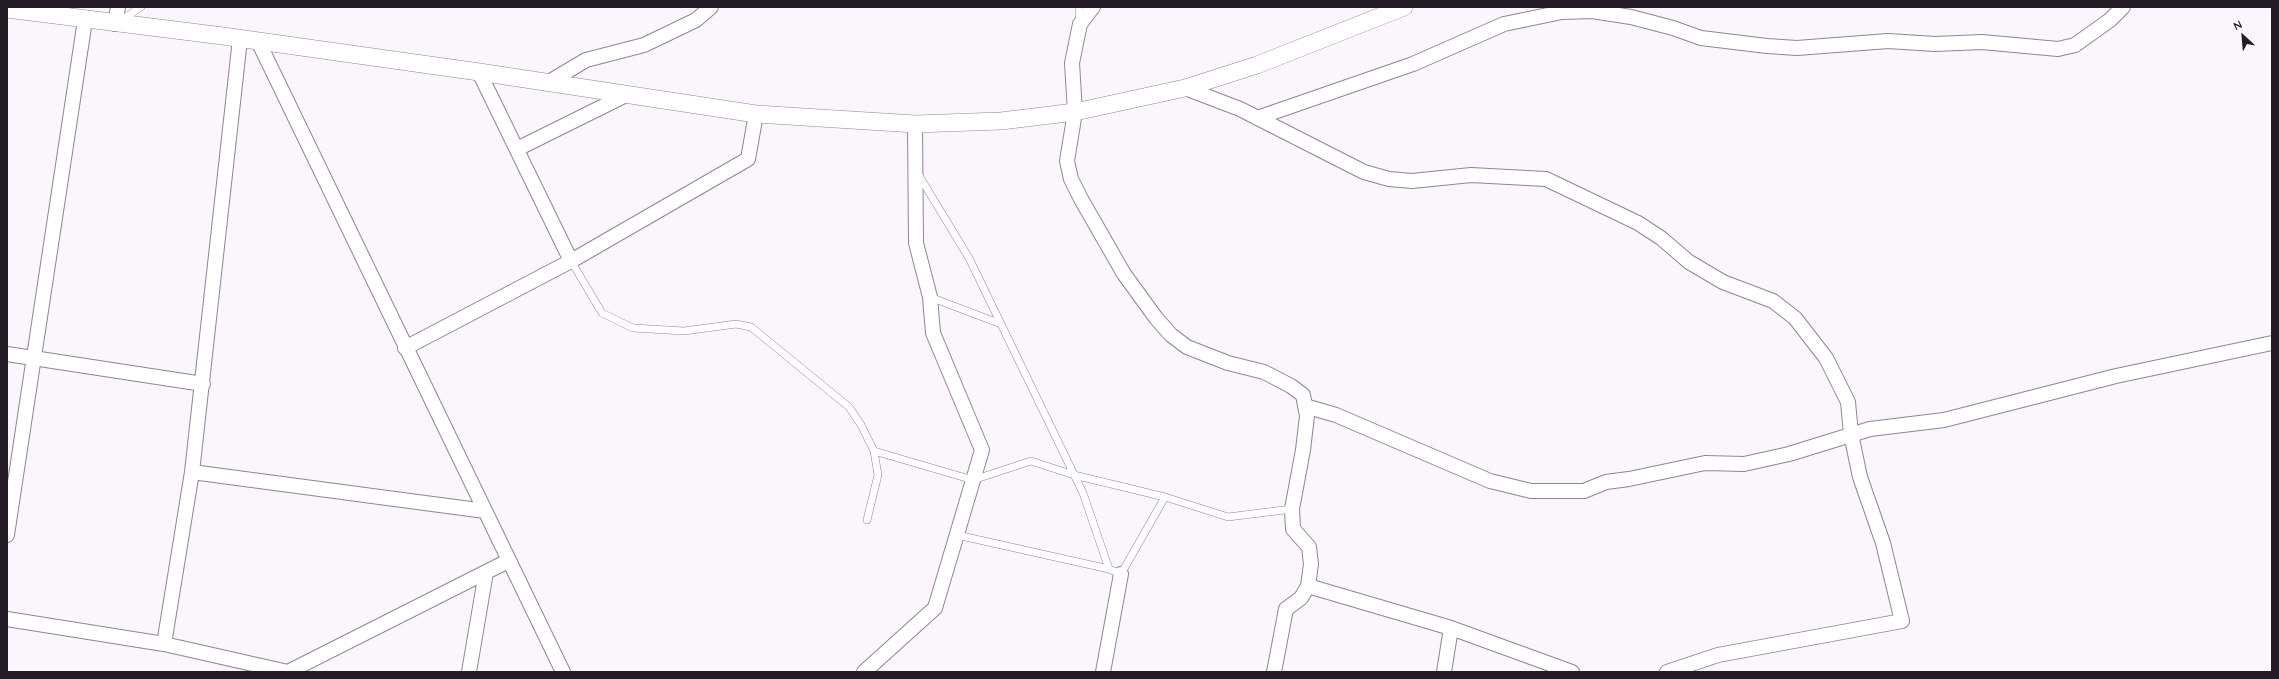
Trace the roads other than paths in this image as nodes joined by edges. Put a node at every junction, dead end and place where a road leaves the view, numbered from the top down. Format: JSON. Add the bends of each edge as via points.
{"nodes":[{"id":1,"x":118,"y":7,"type":"edge"},
{"id":2,"x":141,"y":7,"type":"edge"},
{"id":3,"x":711,"y":7,"type":"edge"},
{"id":4,"x":1079,"y":7,"type":"edge"},
{"id":5,"x":1093,"y":7,"type":"edge"},
{"id":6,"x":1404,"y":7,"type":"edge"},
{"id":7,"x":2122,"y":7,"type":"edge"},
{"id":8,"x":7,"y":10,"type":"edge"},
{"id":9,"x":85,"y":20,"type":"junction"},
{"id":10,"x":115,"y":24,"type":"junction"},
{"id":11,"x":1080,"y":24,"type":"junction"},
{"id":12,"x":240,"y":39,"type":"junction"},
{"id":13,"x":258,"y":41,"type":"junction"},
{"id":14,"x":479,"y":72,"type":"junction"},
{"id":15,"x":549,"y":82,"type":"junction"},
{"id":16,"x":1184,"y":88,"type":"junction"},
{"id":17,"x":628,"y":94,"type":"junction"},
{"id":18,"x":1075,"y":112,"type":"junction"},
{"id":19,"x":756,"y":114,"type":"junction"},
{"id":20,"x":1257,"y":118,"type":"junction"},
{"id":21,"x":915,"y":124,"type":"junction"},
{"id":22,"x":516,"y":149,"type":"junction"},
{"id":23,"x":915,"y":169,"type":"junction"},
{"id":24,"x":571,"y":261,"type":"junction"},
{"id":25,"x":930,"y":297,"type":"junction"},
{"id":26,"x":1001,"y":324,"type":"junction"},
{"id":27,"x":2272,"y":343,"type":"edge"},
{"id":28,"x":405,"y":348,"type":"junction"},
{"id":29,"x":7,"y":354,"type":"edge"},
{"id":30,"x":32,"y":358,"type":"junction"},
{"id":31,"x":203,"y":384,"type":"junction"},
{"id":32,"x":1305,"y":406,"type":"junction"},
{"id":33,"x":1851,"y":434,"type":"junction"},
{"id":34,"x":874,"y":451,"type":"junction"},
{"id":35,"x":192,"y":472,"type":"junction"},
{"id":36,"x":1074,"y":475,"type":"junction"},
{"id":37,"x":973,"y":480,"type":"junction"},
{"id":38,"x":1165,"y":497,"type":"junction"},
{"id":39,"x":1292,"y":509,"type":"junction"},
{"id":40,"x":485,"y":512,"type":"junction"},
{"id":41,"x":867,"y":520,"type":"dead end"},
{"id":42,"x":7,"y":530,"type":"edge"},
{"id":43,"x":957,"y":535,"type":"junction"},
{"id":44,"x":508,"y":560,"type":"junction"},
{"id":45,"x":1115,"y":571,"type":"junction"},
{"id":46,"x":486,"y":572,"type":"junction"},
{"id":47,"x":1308,"y":586,"type":"junction"},
{"id":48,"x":7,"y":619,"type":"edge"},
{"id":49,"x":1451,"y":628,"type":"junction"},
{"id":50,"x":164,"y":644,"type":"junction"},
{"id":51,"x":288,"y":672,"type":"edge"},
{"id":52,"x":469,"y":672,"type":"edge"},
{"id":53,"x":563,"y":672,"type":"edge"},
{"id":54,"x":864,"y":672,"type":"edge"},
{"id":55,"x":1103,"y":672,"type":"edge"},
{"id":56,"x":1274,"y":672,"type":"edge"},
{"id":57,"x":1444,"y":672,"type":"edge"},
{"id":58,"x":1572,"y":672,"type":"edge"},
{"id":59,"x":1667,"y":672,"type":"edge"}],
"edges":[{"from":1,"to":10,"type":"street"},
{"from":2,"to":10,"type":"lane"},
{"from":3,"to":15,"type":"street","via":[[696,20],[644,45],[586,60]]},
{"from":4,"to":11,"type":"lane"},
{"from":5,"to":11,"type":"street"},
{"from":6,"to":16,"type":"street","via":[[1257,65]]},
{"from":7,"to":20,"type":"street","via":[[2110,20],[2075,45],[2058,49],[1982,42],[1935,44],[1888,41],[1797,48],[1767,46],[1701,38],[1631,17],[1592,11],[1562,12],[1504,24],[1413,64]]},
{"from":8,"to":9,"type":"street"},
{"from":9,"to":10,"type":"street"},
{"from":9,"to":30,"type":"street"},
{"from":10,"to":12,"type":"street"},
{"from":11,"to":18,"type":"street","via":[[1072,63]]},
{"from":12,"to":13,"type":"street"},
{"from":12,"to":31,"type":"street"},
{"from":13,"to":14,"type":"street"},
{"from":13,"to":28,"type":"street"},
{"from":14,"to":15,"type":"street"},
{"from":14,"to":22,"type":"street"},
{"from":15,"to":17,"type":"street"},
{"from":16,"to":18,"type":"street"},
{"from":16,"to":20,"type":"street"},
{"from":17,"to":19,"type":"street"},
{"from":17,"to":22,"type":"street"},
{"from":18,"to":21,"type":"street","via":[[1001,121]]},
{"from":18,"to":32,"type":"street","via":[[1067,161],[1071,179],[1124,274],[1156,318],[1171,335],[1187,347],[1228,364],[1264,372],[1291,386],[1303,395]]},
{"from":19,"to":21,"type":"street"},
{"from":19,"to":24,"type":"street","via":[[748,158]]},
{"from":20,"to":33,"type":"street","via":[[1364,172],[1389,179],[1412,181],[1471,176],[1546,178],[1638,223],[1661,238],[1689,262],[1723,282],[1773,301],[1795,318],[1826,358],[1848,402]]},
{"from":21,"to":23,"type":"street"},
{"from":22,"to":24,"type":"street"},
{"from":23,"to":25,"type":"street","via":[[916,243]]},
{"from":23,"to":26,"type":"lane","via":[[969,258]]},
{"from":24,"to":28,"type":"street"},
{"from":24,"to":34,"type":"lane","via":[[602,312],[633,328],[684,331],[736,324],[751,327],[849,407]]},
{"from":25,"to":26,"type":"lane"},
{"from":25,"to":37,"type":"street","via":[[932,332],[982,450]]},
{"from":26,"to":36,"type":"lane"},
{"from":27,"to":33,"type":"street","via":[[2116,376],[1944,420],[1889,426]]},
{"from":28,"to":40,"type":"street"},
{"from":29,"to":30,"type":"street"},
{"from":30,"to":31,"type":"street"},
{"from":30,"to":42,"type":"street"},
{"from":31,"to":35,"type":"street"},
{"from":32,"to":33,"type":"street","via":[[1336,416],[1490,481],[1531,491],[1584,491],[1606,482],[1705,463],[1744,464],[1789,454]]},
{"from":32,"to":39,"type":"street","via":[[1303,450]]},
{"from":33,"to":59,"type":"street","via":[[1860,477],[1882,543],[1902,620],[1718,655]]},
{"from":34,"to":37,"type":"lane"},
{"from":34,"to":41,"type":"lane","via":[[878,475]]},
{"from":35,"to":40,"type":"street"},
{"from":35,"to":50,"type":"street"},
{"from":36,"to":37,"type":"lane","via":[[1031,461]]},
{"from":36,"to":38,"type":"lane"},
{"from":36,"to":45,"type":"lane"},
{"from":37,"to":43,"type":"street"},
{"from":38,"to":39,"type":"lane","via":[[1228,517]]},
{"from":38,"to":45,"type":"lane"},
{"from":39,"to":47,"type":"street","via":[[1293,530],[1309,547],[1311,564]]},
{"from":40,"to":44,"type":"street"},
{"from":43,"to":45,"type":"lane"},
{"from":43,"to":54,"type":"street","via":[[935,608]]},
{"from":44,"to":46,"type":"street"},
{"from":44,"to":53,"type":"street"},
{"from":45,"to":55,"type":"street"},
{"from":46,"to":51,"type":"street"},
{"from":46,"to":52,"type":"street"},
{"from":47,"to":49,"type":"street"},
{"from":47,"to":56,"type":"street","via":[[1301,598],[1286,609]]},
{"from":48,"to":50,"type":"street"},
{"from":49,"to":57,"type":"street"},
{"from":49,"to":58,"type":"street"},
{"from":50,"to":51,"type":"street"}]}
